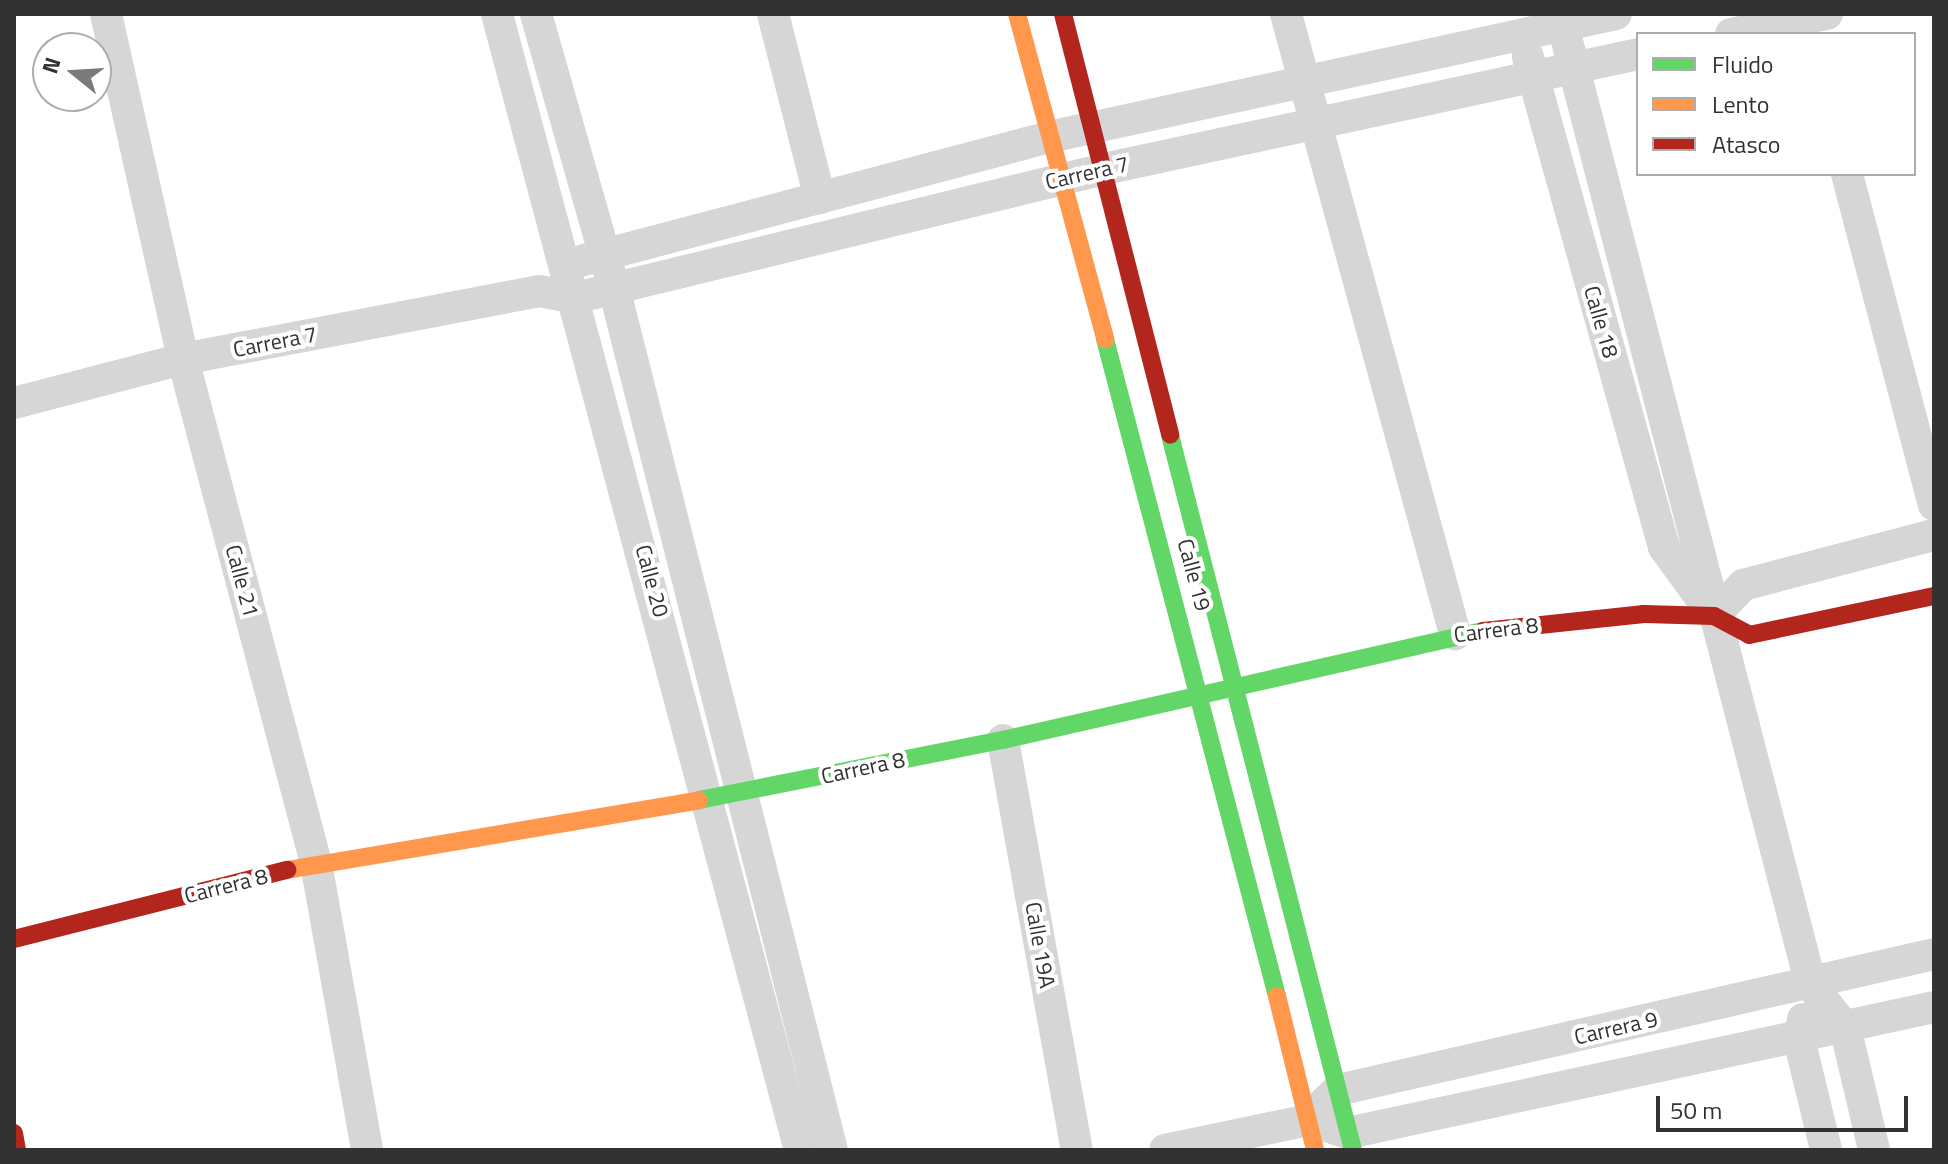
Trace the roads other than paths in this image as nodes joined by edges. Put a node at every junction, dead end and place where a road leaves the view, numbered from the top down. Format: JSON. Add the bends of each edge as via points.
{"nodes":[{"id":1,"x":106,"y":14,"type":"edge"},
{"id":2,"x":497,"y":14,"type":"edge"},
{"id":3,"x":536,"y":14,"type":"edge"},
{"id":4,"x":773,"y":14,"type":"edge"},
{"id":5,"x":1017,"y":14,"type":"edge"},
{"id":6,"x":1063,"y":14,"type":"edge"},
{"id":7,"x":1286,"y":14,"type":"edge"},
{"id":8,"x":1616,"y":14,"type":"edge"},
{"id":9,"x":1561,"y":19,"type":"edge"},
{"id":10,"x":1812,"y":20,"type":"edge"},
{"id":11,"x":1520,"y":23,"type":"edge"},
{"id":12,"x":1743,"y":32,"type":"edge"},
{"id":13,"x":1636,"y":54,"type":"edge"},
{"id":14,"x":1573,"y":67,"type":"junction"},
{"id":15,"x":1533,"y":76,"type":"junction"},
{"id":16,"x":1304,"y":81,"type":"junction"},
{"id":17,"x":1315,"y":123,"type":"junction"},
{"id":18,"x":1093,"y":128,"type":"junction"},
{"id":19,"x":1049,"y":137,"type":"junction"},
{"id":20,"x":1104,"y":169,"type":"junction"},
{"id":21,"x":1848,"y":176,"type":"edge"},
{"id":22,"x":1060,"y":179,"type":"junction"},
{"id":23,"x":871,"y":184,"type":"junction"},
{"id":24,"x":820,"y":198,"type":"junction"},
{"id":25,"x":882,"y":223,"type":"junction"},
{"id":26,"x":604,"y":253,"type":"junction"},
{"id":27,"x":567,"y":266,"type":"junction"},
{"id":28,"x":614,"y":288,"type":"junction"},
{"id":29,"x":539,"y":291,"type":"junction"},
{"id":30,"x":575,"y":298,"type":"junction"},
{"id":31,"x":183,"y":359,"type":"junction"},
{"id":32,"x":14,"y":403,"type":"edge"},
{"id":33,"x":1934,"y":505,"type":"edge"},
{"id":34,"x":1934,"y":535,"type":"edge"},
{"id":35,"x":1934,"y":596,"type":"edge"},
{"id":36,"x":1714,"y":616,"type":"junction"},
{"id":37,"x":1455,"y":634,"type":"junction"},
{"id":38,"x":1236,"y":685,"type":"junction"},
{"id":39,"x":1202,"y":694,"type":"junction"},
{"id":40,"x":1003,"y":740,"type":"junction"},
{"id":41,"x":743,"y":793,"type":"junction"},
{"id":42,"x":711,"y":799,"type":"junction"},
{"id":43,"x":316,"y":863,"type":"junction"},
{"id":44,"x":14,"y":939,"type":"edge"},
{"id":45,"x":1934,"y":954,"type":"edge"},
{"id":46,"x":1811,"y":985,"type":"junction"},
{"id":47,"x":1934,"y":1007,"type":"edge"},
{"id":48,"x":1845,"y":1027,"type":"junction"},
{"id":49,"x":1799,"y":1039,"type":"junction"},
{"id":50,"x":1338,"y":1090,"type":"junction"},
{"id":51,"x":14,"y":1133,"type":"edge"},
{"id":52,"x":1312,"y":1135,"type":"edge"},
{"id":53,"x":1350,"y":1141,"type":"edge"},
{"id":54,"x":17,"y":1150,"type":"edge"},
{"id":55,"x":367,"y":1150,"type":"edge"},
{"id":56,"x":800,"y":1150,"type":"edge"},
{"id":57,"x":832,"y":1150,"type":"edge"},
{"id":58,"x":1077,"y":1150,"type":"edge"},
{"id":59,"x":1165,"y":1150,"type":"edge"},
{"id":60,"x":1826,"y":1150,"type":"edge"},
{"id":61,"x":1874,"y":1150,"type":"edge"}],
"edges":[{"from":1,"to":31,"type":"street","name":"Calle 21"},
{"from":2,"to":27,"type":"street","name":"Calle 20"},
{"from":3,"to":26,"type":"street","name":"Calle 20"},
{"from":4,"to":24,"type":"street"},
{"from":5,"to":19,"type":"street","name":"Calle 19"},
{"from":6,"to":18,"type":"street","name":"Calle 19"},
{"from":7,"to":16,"type":"street"},
{"from":8,"to":9,"type":"street","name":"Carrera 7"},
{"from":9,"to":11,"type":"street","name":"Carrera 7"},
{"from":9,"to":14,"type":"street","name":"Calle 18"},
{"from":10,"to":12,"type":"street"},
{"from":11,"to":15,"type":"street","name":"Calle 18"},
{"from":11,"to":16,"type":"street","name":"Carrera 7"},
{"from":13,"to":14,"type":"street","name":"Carrera 7"},
{"from":14,"to":15,"type":"street","name":"Carrera 7"},
{"from":14,"to":36,"type":"street","name":"Calle 18"},
{"from":15,"to":17,"type":"street","name":"Carrera 7"},
{"from":15,"to":36,"type":"street","name":"Calle 18","via":[[1664,547]]},
{"from":16,"to":17,"type":"street"},
{"from":16,"to":18,"type":"street","name":"Carrera 7"},
{"from":17,"to":20,"type":"street","name":"Carrera 7"},
{"from":17,"to":37,"type":"street"},
{"from":18,"to":19,"type":"street","name":"Carrera 7"},
{"from":18,"to":20,"type":"street","name":"Calle 19"},
{"from":19,"to":22,"type":"street","name":"Calle 19"},
{"from":19,"to":23,"type":"street","name":"Carrera 7"},
{"from":20,"to":22,"type":"street","name":"Carrera 7"},
{"from":20,"to":38,"type":"street","name":"Calle 19"},
{"from":21,"to":33,"type":"street"},
{"from":22,"to":25,"type":"street","name":"Carrera 7"},
{"from":22,"to":39,"type":"street","name":"Calle 19"},
{"from":23,"to":24,"type":"street","name":"Carrera 7"},
{"from":23,"to":25,"type":"street"},
{"from":24,"to":26,"type":"street","name":"Carrera 7"},
{"from":25,"to":28,"type":"street","name":"Carrera 7"},
{"from":26,"to":27,"type":"street","name":"Carrera 7"},
{"from":26,"to":28,"type":"street","name":"Calle 20"},
{"from":27,"to":29,"type":"street","name":"Carrera 7"},
{"from":27,"to":30,"type":"street","name":"Calle 20"},
{"from":28,"to":30,"type":"street","name":"Carrera 7"},
{"from":28,"to":41,"type":"street","name":"Calle 20"},
{"from":29,"to":30,"type":"street","name":"Carrera 7"},
{"from":29,"to":31,"type":"street","name":"Carrera 7"},
{"from":30,"to":42,"type":"street","name":"Calle 20"},
{"from":31,"to":32,"type":"street","name":"Carrera 7"},
{"from":31,"to":43,"type":"street","name":"Calle 21"},
{"from":34,"to":36,"type":"street","via":[[1743,585]]},
{"from":35,"to":36,"type":"street","name":"Carrera 8","via":[[1749,635]]},
{"from":36,"to":37,"type":"street","name":"Carrera 8","via":[[1644,614]]},
{"from":36,"to":46,"type":"street","name":"Calle 18"},
{"from":37,"to":38,"type":"street","name":"Carrera 8"},
{"from":38,"to":39,"type":"street","name":"Carrera 8"},
{"from":38,"to":50,"type":"street","name":"Calle 19"},
{"from":39,"to":40,"type":"street","name":"Carrera 8"},
{"from":39,"to":52,"type":"street","name":"Calle 19"},
{"from":40,"to":41,"type":"street","name":"Carrera 8"},
{"from":40,"to":58,"type":"street","name":"Calle 19A"},
{"from":41,"to":42,"type":"street","name":"Carrera 8"},
{"from":41,"to":57,"type":"street","name":"Calle 20"},
{"from":42,"to":43,"type":"street","name":"Carrera 8"},
{"from":42,"to":56,"type":"street","name":"Calle 20"},
{"from":43,"to":44,"type":"street","name":"Carrera 8"},
{"from":43,"to":55,"type":"street","name":"Calle 21"},
{"from":45,"to":46,"type":"street","name":"Carrera 9"},
{"from":46,"to":48,"type":"street","name":"Calle 18"},
{"from":46,"to":49,"type":"street","name":"Calle 18"},
{"from":46,"to":50,"type":"street","name":"Carrera 9"},
{"from":47,"to":48,"type":"street"},
{"from":48,"to":49,"type":"street"},
{"from":48,"to":61,"type":"street","name":"Calle 18"},
{"from":49,"to":53,"type":"street"},
{"from":49,"to":60,"type":"street","name":"Calle 18"},
{"from":50,"to":52,"type":"street"},
{"from":50,"to":53,"type":"street","name":"Calle 19"},
{"from":51,"to":54,"type":"street"},
{"from":52,"to":53,"type":"street"},
{"from":52,"to":59,"type":"street"}]}
